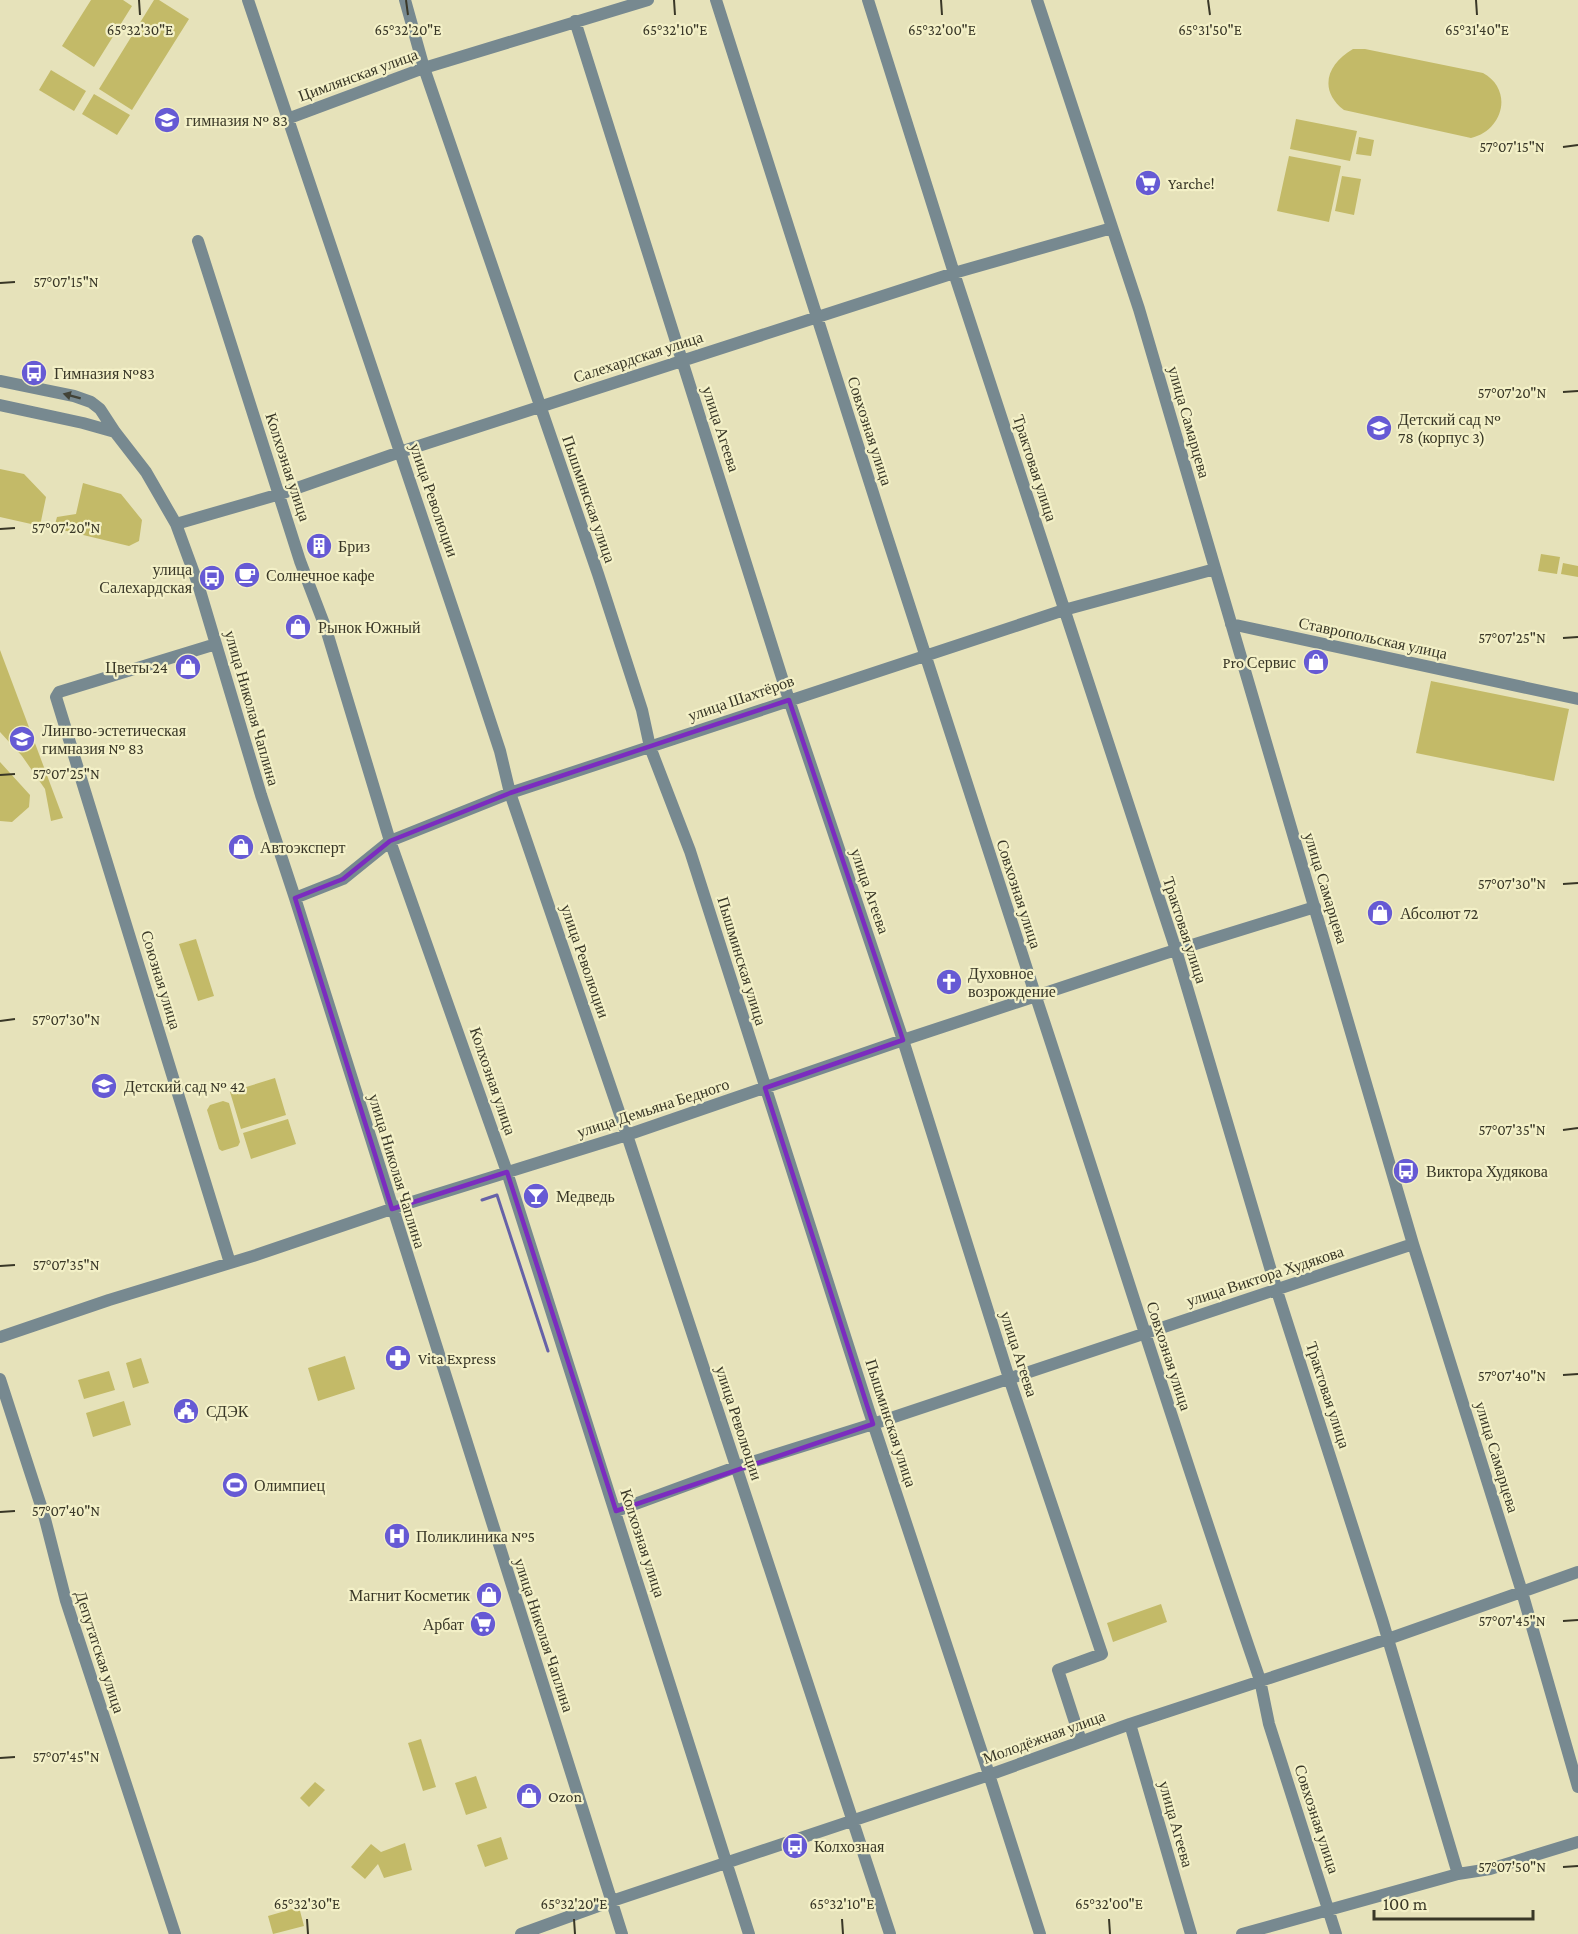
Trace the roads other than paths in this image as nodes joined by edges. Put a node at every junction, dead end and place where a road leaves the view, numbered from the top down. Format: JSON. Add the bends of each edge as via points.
{"nodes":[{"id":1,"x":248,"y":0,"type":"edge"},
{"id":2,"x":405,"y":0,"type":"edge"},
{"id":3,"x":648,"y":0,"type":"edge"},
{"id":4,"x":716,"y":0,"type":"edge"},
{"id":5,"x":868,"y":0,"type":"edge"},
{"id":6,"x":1037,"y":0,"type":"edge"},
{"id":7,"x":576,"y":21,"type":"junction"},
{"id":8,"x":424,"y":68,"type":"junction"},
{"id":9,"x":287,"y":119,"type":"junction"},
{"id":10,"x":1112,"y":228,"type":"junction"},
{"id":11,"x":198,"y":241,"type":"dead end"},
{"id":12,"x":954,"y":273,"type":"junction"},
{"id":13,"x":816,"y":318,"type":"junction"},
{"id":14,"x":681,"y":360,"type":"junction"},
{"id":15,"x":0,"y":381,"type":"edge"},
{"id":16,"x":0,"y":405,"type":"edge"},
{"id":17,"x":540,"y":407,"type":"junction"},
{"id":18,"x":115,"y":432,"type":"junction"},
{"id":19,"x":400,"y":452,"type":"junction"},
{"id":20,"x":280,"y":494,"type":"junction"},
{"id":21,"x":176,"y":524,"type":"junction"},
{"id":22,"x":1215,"y":569,"type":"junction"},
{"id":23,"x":1064,"y":610,"type":"junction"},
{"id":24,"x":1231,"y":624,"type":"junction"},
{"id":25,"x":216,"y":644,"type":"junction"},
{"id":26,"x":924,"y":656,"type":"junction"},
{"id":27,"x":1578,"y":699,"type":"edge"},
{"id":28,"x":789,"y":700,"type":"junction"},
{"id":29,"x":650,"y":747,"type":"junction"},
{"id":30,"x":510,"y":793,"type":"junction"},
{"id":31,"x":390,"y":841,"type":"junction"},
{"id":32,"x":295,"y":898,"type":"junction"},
{"id":33,"x":1315,"y":907,"type":"junction"},
{"id":34,"x":1176,"y":951,"type":"junction"},
{"id":35,"x":1036,"y":997,"type":"junction"},
{"id":36,"x":903,"y":1040,"type":"junction"},
{"id":37,"x":765,"y":1088,"type":"junction"},
{"id":38,"x":627,"y":1135,"type":"junction"},
{"id":39,"x":507,"y":1172,"type":"junction"},
{"id":40,"x":392,"y":1209,"type":"junction"},
{"id":41,"x":1413,"y":1244,"type":"junction"},
{"id":42,"x":231,"y":1263,"type":"junction"},
{"id":43,"x":1277,"y":1291,"type":"junction"},
{"id":44,"x":1144,"y":1334,"type":"junction"},
{"id":45,"x":0,"y":1337,"type":"edge"},
{"id":46,"x":1009,"y":1378,"type":"junction"},
{"id":47,"x":0,"y":1379,"type":"edge"},
{"id":48,"x":873,"y":1424,"type":"junction"},
{"id":49,"x":736,"y":1467,"type":"junction"},
{"id":50,"x":616,"y":1511,"type":"junction"},
{"id":51,"x":1578,"y":1572,"type":"edge"},
{"id":52,"x":1522,"y":1592,"type":"junction"},
{"id":53,"x":1388,"y":1639,"type":"junction"},
{"id":54,"x":1260,"y":1680,"type":"junction"},
{"id":55,"x":1130,"y":1724,"type":"junction"},
{"id":56,"x":1081,"y":1741,"type":"junction"},
{"id":57,"x":989,"y":1775,"type":"junction"},
{"id":58,"x":1578,"y":1787,"type":"edge"},
{"id":59,"x":853,"y":1819,"type":"junction"},
{"id":60,"x":1578,"y":1842,"type":"edge"},
{"id":61,"x":726,"y":1862,"type":"junction"},
{"id":62,"x":1458,"y":1874,"type":"junction"},
{"id":63,"x":612,"y":1901,"type":"junction"},
{"id":64,"x":1328,"y":1910,"type":"junction"},
{"id":65,"x":175,"y":1934,"type":"edge"},
{"id":66,"x":521,"y":1934,"type":"edge"},
{"id":67,"x":622,"y":1934,"type":"edge"},
{"id":68,"x":749,"y":1934,"type":"edge"},
{"id":69,"x":890,"y":1934,"type":"edge"},
{"id":70,"x":1040,"y":1934,"type":"edge"},
{"id":71,"x":1191,"y":1934,"type":"edge"},
{"id":72,"x":1242,"y":1934,"type":"edge"},
{"id":73,"x":1336,"y":1934,"type":"edge"}],
"edges":[{"from":1,"to":9,"type":"street","name":"улица Революции"},
{"from":2,"to":8,"type":"street","name":"Пышминская улица"},
{"from":3,"to":7,"type":"street","name":"Цимлянская улица"},
{"from":4,"to":13,"type":"street","name":"Совхозная улица"},
{"from":5,"to":12,"type":"street","name":"Трактовая улица"},
{"from":6,"to":10,"type":"street","name":"улица Самарцева"},
{"from":7,"to":8,"type":"street","name":"Цимлянская улица"},
{"from":7,"to":14,"type":"street","name":"улица Агеева"},
{"from":8,"to":9,"type":"street","name":"Цимлянская улица"},
{"from":8,"to":17,"type":"street","name":"Пышминская улица"},
{"from":9,"to":19,"type":"street","name":"улица Революции"},
{"from":10,"to":12,"type":"street","name":"Салехардская улица"},
{"from":10,"to":22,"type":"street","name":"улица Самарцева"},
{"from":11,"to":20,"type":"street","name":"Колхозная улица"},
{"from":12,"to":13,"type":"street","name":"Салехардская улица"},
{"from":12,"to":23,"type":"street","name":"Трактовая улица"},
{"from":13,"to":14,"type":"street","name":"Салехардская улица"},
{"from":13,"to":26,"type":"street","name":"Совхозная улица"},
{"from":14,"to":17,"type":"street","name":"Салехардская улица"},
{"from":14,"to":28,"type":"street","name":"улица Агеева"},
{"from":18,"to":15,"type":"street","name":"улица Николая Чаплина","one_way":true,"via":[[100,409],[83,399]]},
{"from":16,"to":18,"type":"street"},
{"from":17,"to":19,"type":"street","name":"Салехардская улица"},
{"from":17,"to":29,"type":"street","name":"Пышминская улица","via":[[631,676]]},
{"from":18,"to":21,"type":"street","name":"улица Николая Чаплина","via":[[146,472]]},
{"from":19,"to":20,"type":"street","name":"Салехардская улица"},
{"from":19,"to":30,"type":"street","name":"улица Революции","via":[[500,752]]},
{"from":20,"to":21,"type":"street","name":"Салехардская улица"},
{"from":20,"to":31,"type":"street","name":"Колхозная улица","via":[[326,629]]},
{"from":21,"to":25,"type":"street","name":"улица Николая Чаплина"},
{"from":22,"to":23,"type":"street","name":"улица Шахтёров"},
{"from":22,"to":24,"type":"street","name":"улица Самарцева"},
{"from":23,"to":26,"type":"street","name":"улица Шахтёров"},
{"from":23,"to":34,"type":"street","name":"Трактовая улица"},
{"from":24,"to":27,"type":"street","name":"Ставропольская улица"},
{"from":24,"to":33,"type":"street","name":"улица Самарцева"},
{"from":25,"to":32,"type":"street","name":"улица Николая Чаплина"},
{"from":25,"to":42,"type":"street","name":"Союзная улица","via":[[59,692],[56,697]]},
{"from":26,"to":28,"type":"street","name":"улица Шахтёров"},
{"from":26,"to":35,"type":"street","name":"Совхозная улица"},
{"from":28,"to":29,"type":"street","name":"улица Шахтёров"},
{"from":28,"to":36,"type":"street","name":"улица Агеева"},
{"from":29,"to":30,"type":"street","name":"улица Шахтёров"},
{"from":29,"to":37,"type":"street","name":"Пышминская улица","via":[[690,851]]},
{"from":30,"to":31,"type":"street","name":"улица Шахтёров"},
{"from":30,"to":38,"type":"street","name":"улица Революции"},
{"from":31,"to":32,"type":"street","name":"улица Шахтёров","via":[[343,879]]},
{"from":31,"to":39,"type":"street","name":"Колхозная улица"},
{"from":32,"to":40,"type":"street","name":"улица Николая Чаплина"},
{"from":33,"to":34,"type":"street","name":"улица Демьяна Бедного"},
{"from":33,"to":41,"type":"street","name":"улица Самарцева"},
{"from":34,"to":35,"type":"street","name":"улица Демьяна Бедного"},
{"from":34,"to":43,"type":"street","name":"Трактовая улица"},
{"from":35,"to":36,"type":"street","name":"улица Демьяна Бедного"},
{"from":35,"to":44,"type":"street","name":"Совхозная улица"},
{"from":36,"to":37,"type":"street","name":"улица Демьяна Бедного"},
{"from":36,"to":46,"type":"street","name":"улица Агеева"},
{"from":37,"to":38,"type":"street","name":"улица Демьяна Бедного"},
{"from":37,"to":48,"type":"street","name":"Пышминская улица"},
{"from":38,"to":39,"type":"street","name":"улица Демьяна Бедного"},
{"from":38,"to":49,"type":"street","name":"улица Революции"},
{"from":39,"to":40,"type":"street","name":"улица Демьяна Бедного"},
{"from":39,"to":50,"type":"street","name":"Колхозная улица"},
{"from":40,"to":42,"type":"street","name":"улица Демьяна Бедного"},
{"from":40,"to":63,"type":"street","name":"улица Николая Чаплина"},
{"from":41,"to":43,"type":"street","name":"улица Виктора Худякова"},
{"from":41,"to":52,"type":"street","name":"улица Самарцева"},
{"from":42,"to":45,"type":"street","name":"улица Демьяна Бедного"},
{"from":43,"to":44,"type":"street","name":"улица Виктора Худякова"},
{"from":43,"to":53,"type":"street","name":"Трактовая улица"},
{"from":44,"to":46,"type":"street","name":"улица Виктора Худякова"},
{"from":44,"to":54,"type":"street","name":"Совхозная улица"},
{"from":46,"to":48,"type":"street","name":"улица Виктора Худякова"},
{"from":46,"to":56,"type":"street","name":"улица Агеева","via":[[1102,1654],[1058,1670]]},
{"from":47,"to":65,"type":"street","name":"Депутатская улица","via":[[44,1515],[66,1601]]},
{"from":48,"to":49,"type":"street","name":"улица Виктора Худякова"},
{"from":48,"to":57,"type":"street","name":"Пышминская улица"},
{"from":49,"to":50,"type":"street","name":"улица Виктора Худякова"},
{"from":49,"to":59,"type":"street","name":"улица Революции"},
{"from":50,"to":61,"type":"street","name":"Колхозная улица"},
{"from":51,"to":52,"type":"street","name":"Молодёжная улица"},
{"from":52,"to":53,"type":"street","name":"Молодёжная улица"},
{"from":52,"to":58,"type":"street","name":"улица Самарцева"},
{"from":53,"to":54,"type":"street","name":"Молодёжная улица"},
{"from":53,"to":62,"type":"street","name":"Трактовая улица"},
{"from":54,"to":55,"type":"street","name":"Молодёжная улица"},
{"from":54,"to":64,"type":"street","name":"Совхозная улица","via":[[1269,1724]]},
{"from":55,"to":56,"type":"street","name":"Молодёжная улица"},
{"from":55,"to":71,"type":"street","name":"улица Агеева"},
{"from":56,"to":57,"type":"street","name":"Молодёжная улица"},
{"from":57,"to":59,"type":"street","name":"Молодёжная улица"},
{"from":57,"to":70,"type":"street","name":"Пышминская улица"},
{"from":59,"to":61,"type":"street","name":"Молодёжная улица"},
{"from":59,"to":69,"type":"street","name":"улица Революции"},
{"from":60,"to":62,"type":"street","via":[[1490,1869]]},
{"from":61,"to":63,"type":"street","name":"Молодёжная улица"},
{"from":61,"to":68,"type":"street","name":"Колхозная улица"},
{"from":62,"to":64,"type":"street"},
{"from":63,"to":66,"type":"street","name":"Молодёжная улица"},
{"from":63,"to":67,"type":"street","name":"улица Николая Чаплина"},
{"from":64,"to":72,"type":"street"},
{"from":64,"to":73,"type":"street","name":"Совхозная улица"}]}
